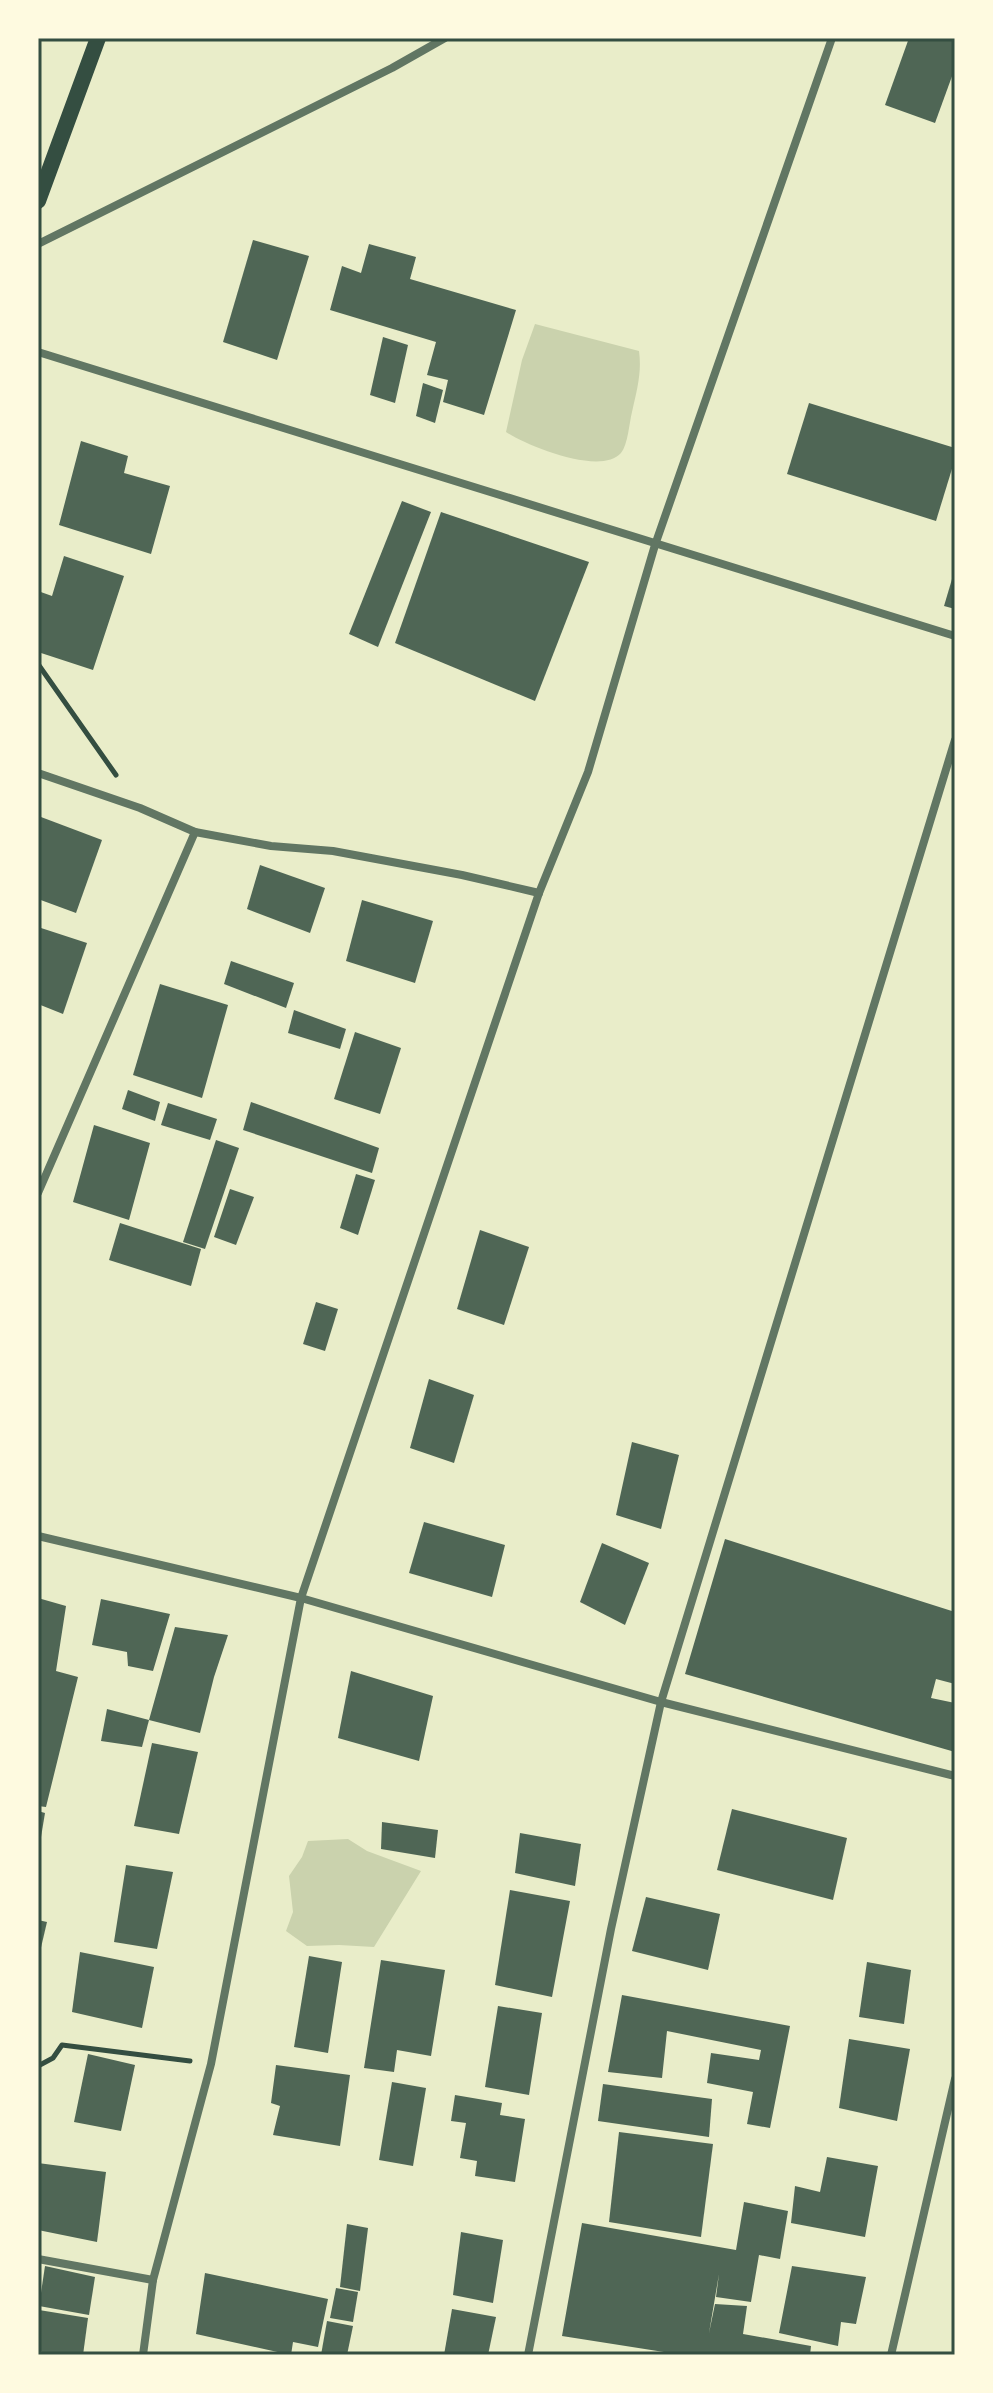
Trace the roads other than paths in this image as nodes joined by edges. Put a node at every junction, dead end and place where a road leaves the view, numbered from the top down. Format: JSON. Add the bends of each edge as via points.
{"nodes":[{"id":1,"x":98,"y":38,"type":"edge"},
{"id":2,"x":445,"y":38,"type":"edge"},
{"id":3,"x":832,"y":38,"type":"edge"},
{"id":4,"x":38,"y":201,"type":"edge"},
{"id":5,"x":38,"y":244,"type":"edge"},
{"id":6,"x":38,"y":352,"type":"edge"},
{"id":7,"x":655,"y":545,"type":"junction"},
{"id":8,"x":955,"y":636,"type":"edge"},
{"id":9,"x":955,"y":740,"type":"edge"},
{"id":10,"x":38,"y":773,"type":"edge"},
{"id":11,"x":195,"y":832,"type":"junction"},
{"id":12,"x":539,"y":893,"type":"junction"},
{"id":13,"x":38,"y":1193,"type":"edge"},
{"id":14,"x":38,"y":1536,"type":"edge"},
{"id":15,"x":301,"y":1598,"type":"junction"},
{"id":16,"x":661,"y":1702,"type":"junction"},
{"id":17,"x":955,"y":1776,"type":"edge"},
{"id":18,"x":955,"y":2079,"type":"edge"},
{"id":19,"x":38,"y":2259,"type":"edge"},
{"id":20,"x":153,"y":2280,"type":"junction"},
{"id":21,"x":143,"y":2355,"type":"edge"},
{"id":22,"x":528,"y":2355,"type":"edge"},
{"id":23,"x":891,"y":2355,"type":"edge"}],
"edges":[{"from":1,"to":4,"type":"main road"},
{"from":2,"to":5,"type":"street"},
{"from":3,"to":7,"type":"street"},
{"from":6,"to":7,"type":"street"},
{"from":7,"to":8,"type":"street"},
{"from":7,"to":12,"type":"street","via":[[588,772]]},
{"from":9,"to":16,"type":"street"},
{"from":10,"to":11,"type":"street"},
{"from":11,"to":12,"type":"street","via":[[333,851]]},
{"from":11,"to":13,"type":"street"},
{"from":12,"to":15,"type":"street"},
{"from":14,"to":15,"type":"street"},
{"from":15,"to":16,"type":"street"},
{"from":15,"to":20,"type":"street","via":[[211,2064]]},
{"from":16,"to":17,"type":"street"},
{"from":16,"to":22,"type":"street"},
{"from":18,"to":23,"type":"street"},
{"from":19,"to":20,"type":"street"},
{"from":20,"to":21,"type":"street"}]}
